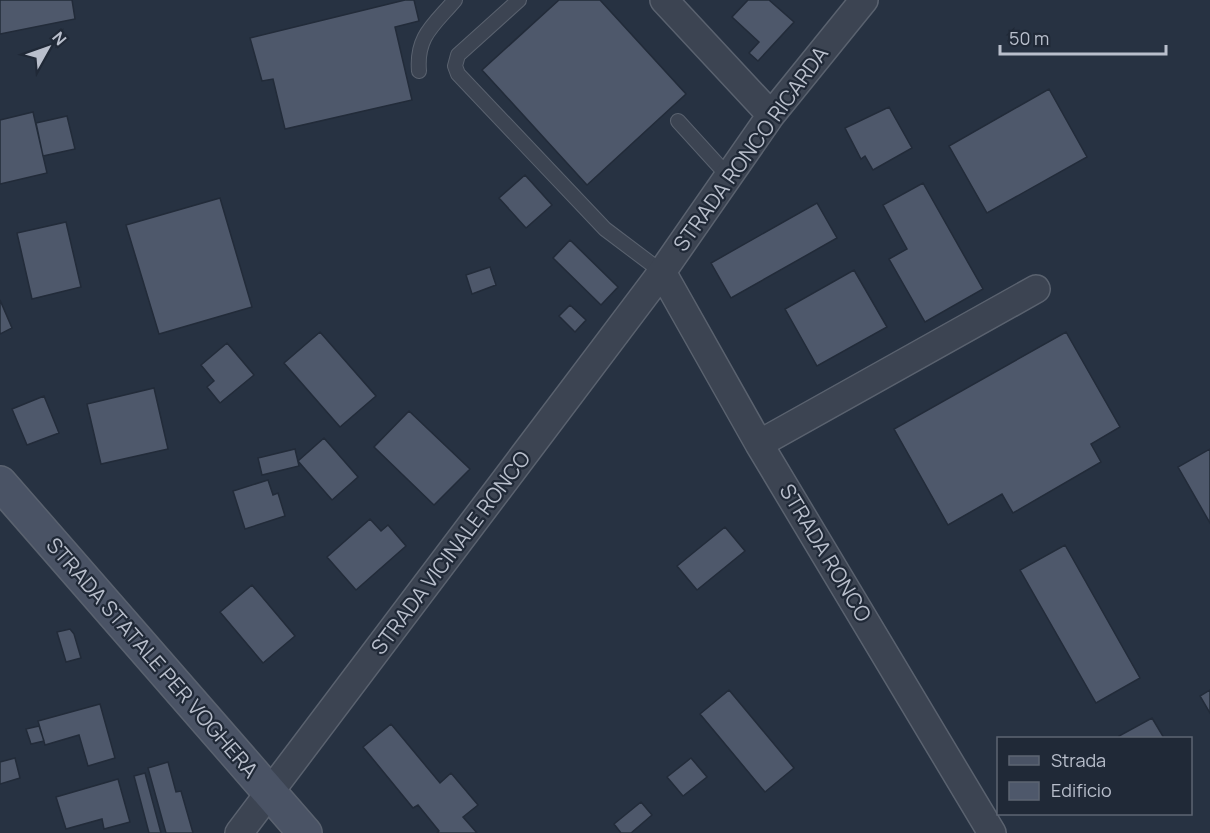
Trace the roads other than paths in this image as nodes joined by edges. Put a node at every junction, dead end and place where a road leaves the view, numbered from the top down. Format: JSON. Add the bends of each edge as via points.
{"nodes":[{"id":1,"x":455,"y":0,"type":"edge"},
{"id":2,"x":519,"y":0,"type":"edge"},
{"id":3,"x":664,"y":0,"type":"edge"},
{"id":4,"x":864,"y":0,"type":"edge"},
{"id":5,"x":419,"y":71,"type":"dead end"},
{"id":6,"x":771,"y":115,"type":"junction"},
{"id":7,"x":678,"y":121,"type":"dead end"},
{"id":8,"x":728,"y":176,"type":"junction"},
{"id":9,"x":662,"y":272,"type":"junction"},
{"id":10,"x":1036,"y":289,"type":"dead end"},
{"id":11,"x":759,"y":444,"type":"junction"},
{"id":12,"x":0,"y":483,"type":"edge"},
{"id":13,"x":271,"y":794,"type":"junction"},
{"id":14,"x":239,"y":833,"type":"edge"},
{"id":15,"x":305,"y":833,"type":"edge"},
{"id":16,"x":992,"y":833,"type":"edge"}],
"edges":[{"from":1,"to":5,"type":"lane","via":[[421,41],[417,52]]},
{"from":2,"to":9,"type":"lane","via":[[459,55],[455,66],[458,74],[605,229]]},
{"from":3,"to":6,"type":"street"},
{"from":4,"to":6,"type":"street","name":"STRADA RONCO RICARDA"},
{"from":6,"to":8,"type":"street","name":"STRADA RONCO RICARDA"},
{"from":7,"to":8,"type":"lane"},
{"from":8,"to":9,"type":"street","name":"STRADA RONCO RICARDA"},
{"from":9,"to":11,"type":"street","name":"STRADA RONCO"},
{"from":9,"to":13,"type":"street","name":"STRADA VICINALE RONCO"},
{"from":10,"to":11,"type":"street"},
{"from":11,"to":16,"type":"street","name":"STRADA RONCO"},
{"from":12,"to":13,"type":"main road","name":"STRADA STATALE PER VOGHERA"},
{"from":13,"to":14,"type":"street","name":"STRADA VICINALE RONCO"},
{"from":13,"to":15,"type":"main road","name":"STRADA STATALE PER VOGHERA"}]}
